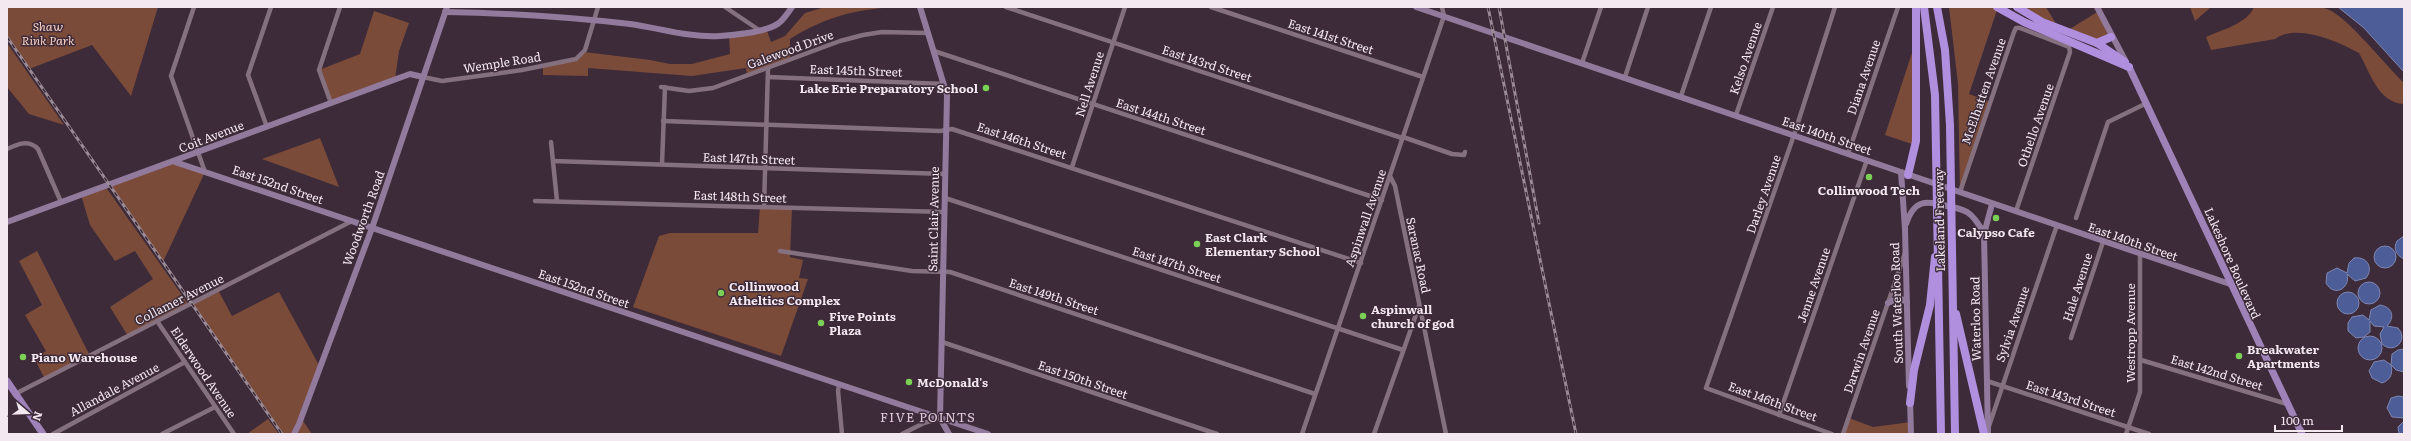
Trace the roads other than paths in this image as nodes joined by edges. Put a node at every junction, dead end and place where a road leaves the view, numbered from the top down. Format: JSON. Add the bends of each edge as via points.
{"nodes":[{"id":1,"x":194,"y":7,"type":"edge"},
{"id":2,"x":271,"y":7,"type":"edge"},
{"id":3,"x":340,"y":7,"type":"edge"},
{"id":4,"x":598,"y":7,"type":"edge"},
{"id":5,"x":726,"y":7,"type":"edge"},
{"id":6,"x":792,"y":7,"type":"edge"},
{"id":7,"x":920,"y":7,"type":"edge"},
{"id":8,"x":1006,"y":7,"type":"edge"},
{"id":9,"x":1125,"y":7,"type":"edge"},
{"id":10,"x":1211,"y":7,"type":"edge"},
{"id":11,"x":1416,"y":7,"type":"edge"},
{"id":12,"x":1442,"y":7,"type":"edge"},
{"id":13,"x":1601,"y":7,"type":"edge"},
{"id":14,"x":1648,"y":7,"type":"edge"},
{"id":15,"x":1710,"y":7,"type":"edge"},
{"id":16,"x":1773,"y":7,"type":"edge"},
{"id":17,"x":1835,"y":7,"type":"edge"},
{"id":18,"x":1898,"y":7,"type":"edge"},
{"id":19,"x":1916,"y":7,"type":"edge"},
{"id":20,"x":1924,"y":7,"type":"edge"},
{"id":21,"x":1937,"y":7,"type":"edge"},
{"id":22,"x":1997,"y":7,"type":"edge"},
{"id":23,"x":2016,"y":7,"type":"edge"},
{"id":24,"x":2097,"y":7,"type":"edge"},
{"id":25,"x":446,"y":10,"type":"edge"},
{"id":26,"x":1444,"y":16,"type":"junction"},
{"id":27,"x":593,"y":20,"type":"junction"},
{"id":28,"x":759,"y":30,"type":"junction"},
{"id":29,"x":928,"y":33,"type":"junction"},
{"id":30,"x":2112,"y":39,"type":"junction"},
{"id":31,"x":1113,"y":43,"type":"junction"},
{"id":32,"x":2097,"y":43,"type":"junction"},
{"id":33,"x":2069,"y":47,"type":"joint"},
{"id":34,"x":934,"y":51,"type":"junction"},
{"id":35,"x":1582,"y":63,"type":"junction"},
{"id":36,"x":2129,"y":67,"type":"junction"},
{"id":37,"x":768,"y":68,"type":"junction"},
{"id":38,"x":423,"y":77,"type":"junction"},
{"id":39,"x":768,"y":77,"type":"junction"},
{"id":40,"x":1423,"y":77,"type":"junction"},
{"id":41,"x":1625,"y":77,"type":"junction"},
{"id":42,"x":944,"y":84,"type":"junction"},
{"id":43,"x":1681,"y":96,"type":"junction"},
{"id":44,"x":2146,"y":101,"type":"junction"},
{"id":45,"x":331,"y":102,"type":"junction"},
{"id":46,"x":1093,"y":104,"type":"junction"},
{"id":47,"x":1736,"y":115,"type":"junction"},
{"id":48,"x":663,"y":121,"type":"junction"},
{"id":49,"x":766,"y":126,"type":"junction"},
{"id":50,"x":267,"y":127,"type":"junction"},
{"id":51,"x":946,"y":129,"type":"junction"},
{"id":52,"x":1794,"y":135,"type":"junction"},
{"id":53,"x":1402,"y":138,"type":"junction"},
{"id":54,"x":552,"y":142,"type":"dead end"},
{"id":55,"x":7,"y":149,"type":"edge"},
{"id":56,"x":198,"y":152,"type":"junction"},
{"id":57,"x":1465,"y":152,"type":"dead end"},
{"id":58,"x":1848,"y":154,"type":"junction"},
{"id":59,"x":1867,"y":160,"type":"junction"},
{"id":60,"x":553,"y":161,"type":"junction"},
{"id":61,"x":175,"y":162,"type":"junction"},
{"id":62,"x":662,"y":164,"type":"junction"},
{"id":63,"x":1072,"y":167,"type":"junction"},
{"id":64,"x":765,"y":169,"type":"junction"},
{"id":65,"x":205,"y":172,"type":"junction"},
{"id":66,"x":1905,"y":173,"type":"junction"},
{"id":67,"x":945,"y":174,"type":"junction"},
{"id":68,"x":1390,"y":176,"type":"junction"},
{"id":69,"x":1960,"y":192,"type":"junction"},
{"id":70,"x":945,"y":198,"type":"junction"},
{"id":71,"x":1382,"y":200,"type":"junction"},
{"id":72,"x":535,"y":201,"type":"dead end"},
{"id":73,"x":557,"y":201,"type":"junction"},
{"id":74,"x":61,"y":202,"type":"junction"},
{"id":75,"x":1992,"y":204,"type":"junction"},
{"id":76,"x":764,"y":207,"type":"junction"},
{"id":77,"x":2016,"y":211,"type":"junction"},
{"id":78,"x":945,"y":212,"type":"junction"},
{"id":79,"x":1938,"y":216,"type":"junction"},
{"id":80,"x":2076,"y":218,"type":"dead end"},
{"id":81,"x":352,"y":221,"type":"junction"},
{"id":82,"x":7,"y":222,"type":"edge"},
{"id":83,"x":2057,"y":226,"type":"junction"},
{"id":84,"x":372,"y":228,"type":"junction"},
{"id":85,"x":1905,"y":229,"type":"junction"},
{"id":86,"x":1984,"y":234,"type":"junction"},
{"id":87,"x":2103,"y":242,"type":"junction"},
{"id":88,"x":780,"y":251,"type":"dead end"},
{"id":89,"x":1905,"y":251,"type":"junction"},
{"id":90,"x":2140,"y":255,"type":"junction"},
{"id":91,"x":1360,"y":263,"type":"junction"},
{"id":92,"x":943,"y":272,"type":"junction"},
{"id":93,"x":2230,"y":284,"type":"junction"},
{"id":94,"x":1952,"y":297,"type":"junction"},
{"id":95,"x":1907,"y":302,"type":"junction"},
{"id":96,"x":1888,"y":303,"type":"junction"},
{"id":97,"x":1419,"y":304,"type":"junction"},
{"id":98,"x":157,"y":321,"type":"junction"},
{"id":99,"x":1337,"y":328,"type":"junction"},
{"id":100,"x":2071,"y":338,"type":"dead end"},
{"id":101,"x":942,"y":342,"type":"junction"},
{"id":102,"x":1403,"y":350,"type":"junction"},
{"id":103,"x":2141,"y":360,"type":"junction"},
{"id":104,"x":185,"y":362,"type":"junction"},
{"id":105,"x":7,"y":381,"type":"edge"},
{"id":106,"x":1987,"y":381,"type":"junction"},
{"id":107,"x":839,"y":385,"type":"junction"},
{"id":108,"x":2001,"y":386,"type":"junction"},
{"id":109,"x":1706,"y":388,"type":"joint"},
{"id":110,"x":11,"y":391,"type":"edge"},
{"id":111,"x":1315,"y":394,"type":"junction"},
{"id":112,"x":1910,"y":403,"type":"junction"},
{"id":113,"x":2287,"y":404,"type":"junction"},
{"id":114,"x":215,"y":407,"type":"junction"},
{"id":115,"x":1779,"y":415,"type":"junction"},
{"id":116,"x":940,"y":418,"type":"junction"},
{"id":117,"x":2128,"y":427,"type":"junction"},
{"id":118,"x":1987,"y":433,"type":"edge"},
{"id":119,"x":43,"y":434,"type":"edge"},
{"id":120,"x":53,"y":434,"type":"edge"},
{"id":121,"x":162,"y":434,"type":"edge"},
{"id":122,"x":234,"y":434,"type":"edge"},
{"id":123,"x":294,"y":434,"type":"edge"},
{"id":124,"x":842,"y":434,"type":"edge"},
{"id":125,"x":902,"y":434,"type":"edge"},
{"id":126,"x":949,"y":434,"type":"edge"},
{"id":127,"x":988,"y":434,"type":"edge"},
{"id":128,"x":1217,"y":434,"type":"edge"},
{"id":129,"x":1302,"y":434,"type":"edge"},
{"id":130,"x":1374,"y":434,"type":"edge"},
{"id":131,"x":1446,"y":434,"type":"edge"},
{"id":132,"x":1832,"y":434,"type":"edge"},
{"id":133,"x":1844,"y":434,"type":"edge"},
{"id":134,"x":1911,"y":434,"type":"edge"},
{"id":135,"x":1941,"y":434,"type":"edge"},
{"id":136,"x":1955,"y":434,"type":"edge"},
{"id":137,"x":2126,"y":434,"type":"edge"},
{"id":138,"x":2149,"y":434,"type":"edge"},
{"id":139,"x":2302,"y":434,"type":"edge"}],
"edges":[{"from":1,"to":56,"type":"street","via":[[171,76]]},
{"from":2,"to":50,"type":"street","via":[[248,75]]},
{"from":3,"to":45,"type":"street","via":[[319,70]]},
{"from":4,"to":27,"type":"street"},
{"from":5,"to":28,"type":"street"},
{"from":6,"to":28,"type":"street","via":[[777,24]]},
{"from":7,"to":29,"type":"street","name":"Saint Clair Avenue"},
{"from":8,"to":31,"type":"street","name":"East 143rd Street"},
{"from":9,"to":31,"type":"street","name":"Nell Avenue"},
{"from":10,"to":40,"type":"street","name":"East 141st Street"},
{"from":11,"to":26,"type":"street","name":"East 140th Street"},
{"from":12,"to":26,"type":"street"},
{"from":13,"to":35,"type":"street"},
{"from":14,"to":41,"type":"street"},
{"from":15,"to":43,"type":"street"},
{"from":16,"to":47,"type":"street","name":"Kelso Avenue"},
{"from":17,"to":52,"type":"street","name":"Darley Avenue"},
{"from":18,"to":58,"type":"street","name":"Diana Avenue"},
{"from":19,"to":66,"type":"highway","via":[[1916,141]]},
{"from":20,"to":79,"type":"highway","name":"Lakeland Freeway","via":[[1935,95]]},
{"from":21,"to":94,"type":"highway","name":"Lakeland Freeway","via":[[1947,78]]},
{"from":22,"to":36,"type":"highway","via":[[2024,22]]},
{"from":23,"to":32,"type":"highway","via":[[2042,22]]},
{"from":24,"to":30,"type":"street"},
{"from":25,"to":27,"type":"street"},
{"from":25,"to":38,"type":"street","name":"Woodworth Road"},
{"from":26,"to":35,"type":"street","name":"East 140th Street"},
{"from":26,"to":40,"type":"street","name":"Aspinwall Avenue"},
{"from":27,"to":28,"type":"street","via":[[698,36],[720,36]]},
{"from":27,"to":38,"type":"street","name":"Wemple Road","via":[[582,55],[576,59],[522,70],[442,81]]},
{"from":29,"to":34,"type":"street","name":"Saint Clair Avenue"},
{"from":29,"to":37,"type":"street","name":"Galewood Drive","via":[[882,32],[863,35]]},
{"from":30,"to":32,"type":"highway"},
{"from":30,"to":36,"type":"street"},
{"from":31,"to":46,"type":"street","name":"Nell Avenue"},
{"from":31,"to":53,"type":"street","name":"East 143rd Street"},
{"from":32,"to":36,"type":"highway","via":[[2121,58]]},
{"from":33,"to":69,"type":"street","name":"McElhatten Avenue","via":[[2016,28]]},
{"from":33,"to":77,"type":"street","name":"Othello Avenue","via":[[2070,52]]},
{"from":34,"to":42,"type":"street","name":"Saint Clair Avenue"},
{"from":34,"to":46,"type":"street","name":"East 144th Street"},
{"from":35,"to":41,"type":"street","name":"East 140th Street"},
{"from":36,"to":44,"type":"main road","name":"Lakeshore Boulevard"},
{"from":37,"to":39,"type":"street"},
{"from":37,"to":48,"type":"street","name":"Galewood Drive","via":[[702,90],[663,87]]},
{"from":38,"to":45,"type":"street","name":"Coit Avenue","via":[[410,74]]},
{"from":38,"to":84,"type":"street","name":"Woodworth Road"},
{"from":39,"to":42,"type":"street","name":"East 145th Street"},
{"from":39,"to":49,"type":"street"},
{"from":40,"to":53,"type":"street","name":"Aspinwall Avenue"},
{"from":41,"to":43,"type":"street","name":"East 140th Street"},
{"from":42,"to":51,"type":"street","name":"Saint Clair Avenue","via":[[947,95]]},
{"from":43,"to":47,"type":"street","name":"East 140th Street"},
{"from":44,"to":80,"type":"street","via":[[2108,122]]},
{"from":44,"to":93,"type":"main road","name":"Lakeshore Boulevard"},
{"from":45,"to":50,"type":"street","name":"Coit Avenue"},
{"from":46,"to":63,"type":"street","name":"Nell Avenue"},
{"from":46,"to":71,"type":"street","name":"East 144th Street"},
{"from":47,"to":52,"type":"street","name":"East 140th Street"},
{"from":48,"to":49,"type":"street","name":"East 146th Street"},
{"from":48,"to":62,"type":"street"},
{"from":49,"to":51,"type":"street","name":"East 146th Street","via":[[939,131]]},
{"from":49,"to":64,"type":"street"},
{"from":50,"to":56,"type":"street","name":"Coit Avenue"},
{"from":51,"to":63,"type":"street","name":"East 146th Street","via":[[975,134]]},
{"from":51,"to":67,"type":"street","name":"Saint Clair Avenue"},
{"from":52,"to":58,"type":"street","name":"East 140th Street"},
{"from":52,"to":109,"type":"street","name":"Darley Avenue"},
{"from":53,"to":57,"type":"street","name":"East 143rd Street","via":[[1452,154],[1464,155]]},
{"from":53,"to":68,"type":"street","name":"Aspinwall Avenue"},
{"from":54,"to":60,"type":"street"},
{"from":55,"to":74,"type":"street","via":[[18,144],[32,144],[40,152]]},
{"from":56,"to":61,"type":"street","name":"Coit Avenue"},
{"from":56,"to":65,"type":"street"},
{"from":58,"to":59,"type":"street","name":"East 140th Street"},
{"from":59,"to":66,"type":"street","name":"East 140th Street"},
{"from":59,"to":115,"type":"street","name":"Jenne Avenue"},
{"from":60,"to":62,"type":"street","name":"East 147th Street"},
{"from":60,"to":73,"type":"street"},
{"from":61,"to":65,"type":"street","name":"East 152nd Street"},
{"from":61,"to":74,"type":"street","name":"Coit Avenue"},
{"from":62,"to":64,"type":"street","name":"East 147th Street"},
{"from":63,"to":91,"type":"street","name":"East 146th Street"},
{"from":64,"to":67,"type":"street","name":"East 147th Street"},
{"from":64,"to":76,"type":"street"},
{"from":65,"to":81,"type":"street","name":"East 152nd Street"},
{"from":66,"to":69,"type":"street","name":"East 140th Street"},
{"from":66,"to":85,"type":"street","name":"South Waterloo Road"},
{"from":67,"to":70,"type":"street","name":"Saint Clair Avenue"},
{"from":68,"to":71,"type":"street","name":"Aspinwall Avenue"},
{"from":68,"to":97,"type":"street","name":"Saranac Road","via":[[1395,186]]},
{"from":69,"to":75,"type":"street","name":"East 140th Street"},
{"from":70,"to":78,"type":"street","name":"Saint Clair Avenue"},
{"from":70,"to":99,"type":"street","name":"East 147th Street"},
{"from":71,"to":91,"type":"street","name":"Aspinwall Avenue"},
{"from":72,"to":73,"type":"street","name":"East 148th Street"},
{"from":73,"to":76,"type":"street","name":"East 148th Street"},
{"from":74,"to":82,"type":"street","name":"Coit Avenue"},
{"from":75,"to":77,"type":"street","name":"East 140th Street"},
{"from":75,"to":86,"type":"street","name":"Waterloo Road"},
{"from":76,"to":78,"type":"street","name":"East 148th Street"},
{"from":77,"to":83,"type":"street","name":"East 140th Street"},
{"from":78,"to":92,"type":"street","name":"Saint Clair Avenue"},
{"from":79,"to":112,"type":"highway","via":[[1930,305],[1914,370]]},
{"from":79,"to":135,"type":"highway","name":"Lakeland Freeway"},
{"from":81,"to":84,"type":"street","name":"East 152nd Street"},
{"from":81,"to":98,"type":"street","name":"Collamer Avenue"},
{"from":83,"to":87,"type":"street","name":"East 140th Street"},
{"from":83,"to":108,"type":"street","name":"Sylvia Avenue"},
{"from":84,"to":107,"type":"street","name":"East 152nd Street"},
{"from":84,"to":123,"type":"street","name":"Woodworth Road"},
{"from":85,"to":86,"type":"street","via":[[1915,206],[1931,202],[1968,212]]},
{"from":85,"to":89,"type":"street","name":"South Waterloo Road"},
{"from":86,"to":106,"type":"street","name":"Waterloo Road"},
{"from":87,"to":90,"type":"street","name":"East 140th Street"},
{"from":87,"to":100,"type":"street","name":"Hale Avenue"},
{"from":88,"to":92,"type":"street","name":"East 149th Street","via":[[912,271]]},
{"from":89,"to":95,"type":"street","name":"South Waterloo Road"},
{"from":89,"to":96,"type":"street","name":"Darwin Avenue"},
{"from":90,"to":93,"type":"street","name":"East 140th Street"},
{"from":90,"to":103,"type":"street","name":"Westropp Avenue"},
{"from":91,"to":99,"type":"street","name":"Aspinwall Avenue"},
{"from":92,"to":101,"type":"street","name":"Saint Clair Avenue"},
{"from":92,"to":111,"type":"street","name":"East 149th Street","via":[[950,272]]},
{"from":93,"to":113,"type":"main road","name":"Lakeshore Boulevard"},
{"from":94,"to":118,"type":"highway"},
{"from":94,"to":136,"type":"highway","name":"Lakeland Freeway"},
{"from":95,"to":96,"type":"street","via":[[1899,298]]},
{"from":95,"to":112,"type":"street","name":"South Waterloo Road"},
{"from":96,"to":133,"type":"street","name":"Darwin Avenue"},
{"from":97,"to":102,"type":"street"},
{"from":97,"to":131,"type":"street","name":"Saranac Road"},
{"from":98,"to":104,"type":"street","name":"Elderwood Avenue"},
{"from":98,"to":110,"type":"street","name":"Collamer Avenue"},
{"from":99,"to":102,"type":"street","name":"East 147th Street"},
{"from":99,"to":111,"type":"street","name":"Aspinwall Avenue"},
{"from":101,"to":116,"type":"street","name":"Saint Clair Avenue"},
{"from":101,"to":128,"type":"street","name":"East 150th Street"},
{"from":102,"to":130,"type":"street"},
{"from":103,"to":113,"type":"street","name":"East 142nd Street"},
{"from":103,"to":117,"type":"street","name":"Westropp Avenue","via":[[2140,392]]},
{"from":104,"to":114,"type":"street","name":"Elderwood Avenue"},
{"from":104,"to":120,"type":"street","name":"Allandale Avenue"},
{"from":105,"to":110,"type":"main road"},
{"from":106,"to":108,"type":"street","name":"East 143rd Street"},
{"from":106,"to":118,"type":"street","name":"Waterloo Road"},
{"from":107,"to":116,"type":"street","name":"East 152nd Street"},
{"from":107,"to":124,"type":"street"},
{"from":108,"to":117,"type":"street","name":"East 143rd Street"},
{"from":108,"to":118,"type":"street","name":"Sylvia Avenue"},
{"from":109,"to":115,"type":"street","name":"East 146th Street"},
{"from":110,"to":119,"type":"main road"},
{"from":111,"to":129,"type":"street","name":"Aspinwall Avenue"},
{"from":112,"to":134,"type":"street","name":"South Waterloo Road"},
{"from":113,"to":139,"type":"main road","name":"Lakeshore Boulevard"},
{"from":114,"to":121,"type":"street"},
{"from":114,"to":122,"type":"street","name":"Elderwood Avenue"},
{"from":115,"to":132,"type":"street","name":"East 146th Street"},
{"from":116,"to":125,"type":"street"},
{"from":116,"to":126,"type":"street"},
{"from":116,"to":127,"type":"street","name":"East 152nd Street"},
{"from":117,"to":137,"type":"street","name":"Westropp Avenue"},
{"from":117,"to":138,"type":"street","name":"East 143rd Street"}]}
